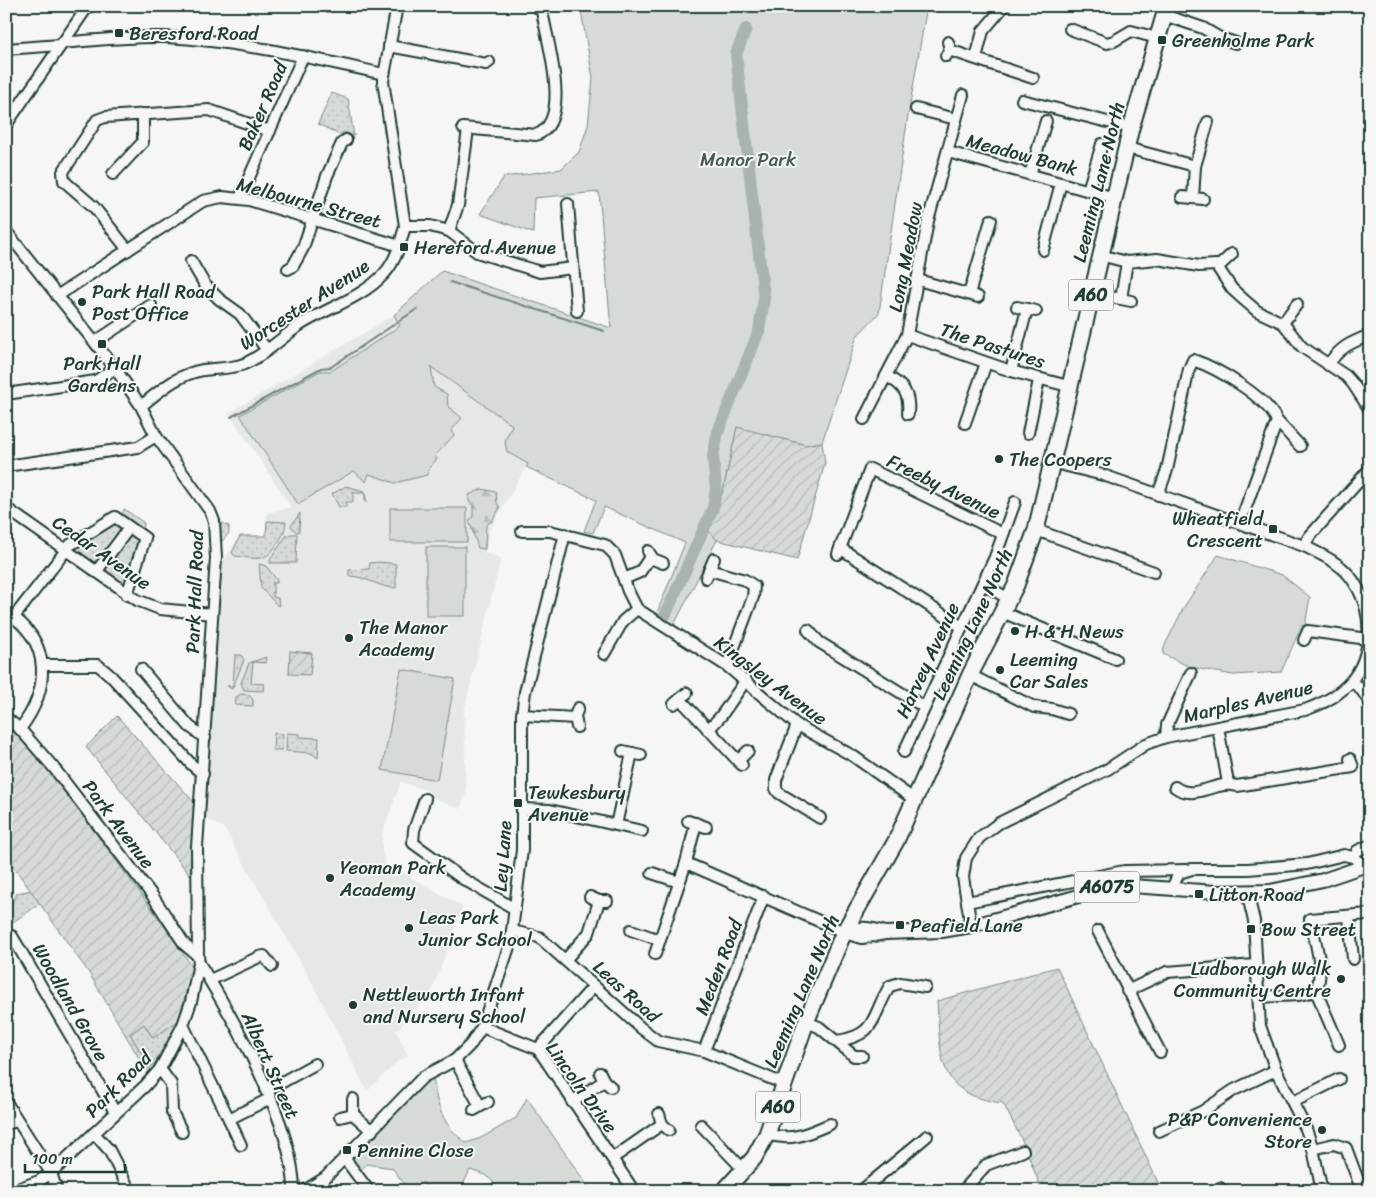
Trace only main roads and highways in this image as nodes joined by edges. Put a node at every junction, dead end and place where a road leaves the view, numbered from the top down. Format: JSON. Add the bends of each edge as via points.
{"nodes":[{"id":1,"x":1166,"y":11,"type":"edge"},
{"id":2,"x":1367,"y":865,"type":"edge"},
{"id":3,"x":844,"y":932,"type":"junction"},
{"id":4,"x":724,"y":1191,"type":"edge"}],
"edges":[{"from":1,"to":3,"type":"highway","name":"Leeming Lane North","number":"A60","via":[[1131,128],[1036,530],[1024,566],[970,675],[896,841]]},
{"from":2,"to":3,"type":"main road","number":"A6075","via":[[1270,892],[1130,884],[1104,887],[971,926],[942,931],[862,937]]},
{"from":3,"to":4,"type":"highway","name":"Leeming Lane North","number":"A60","via":[[806,1022],[767,1134],[754,1158]]}]}
